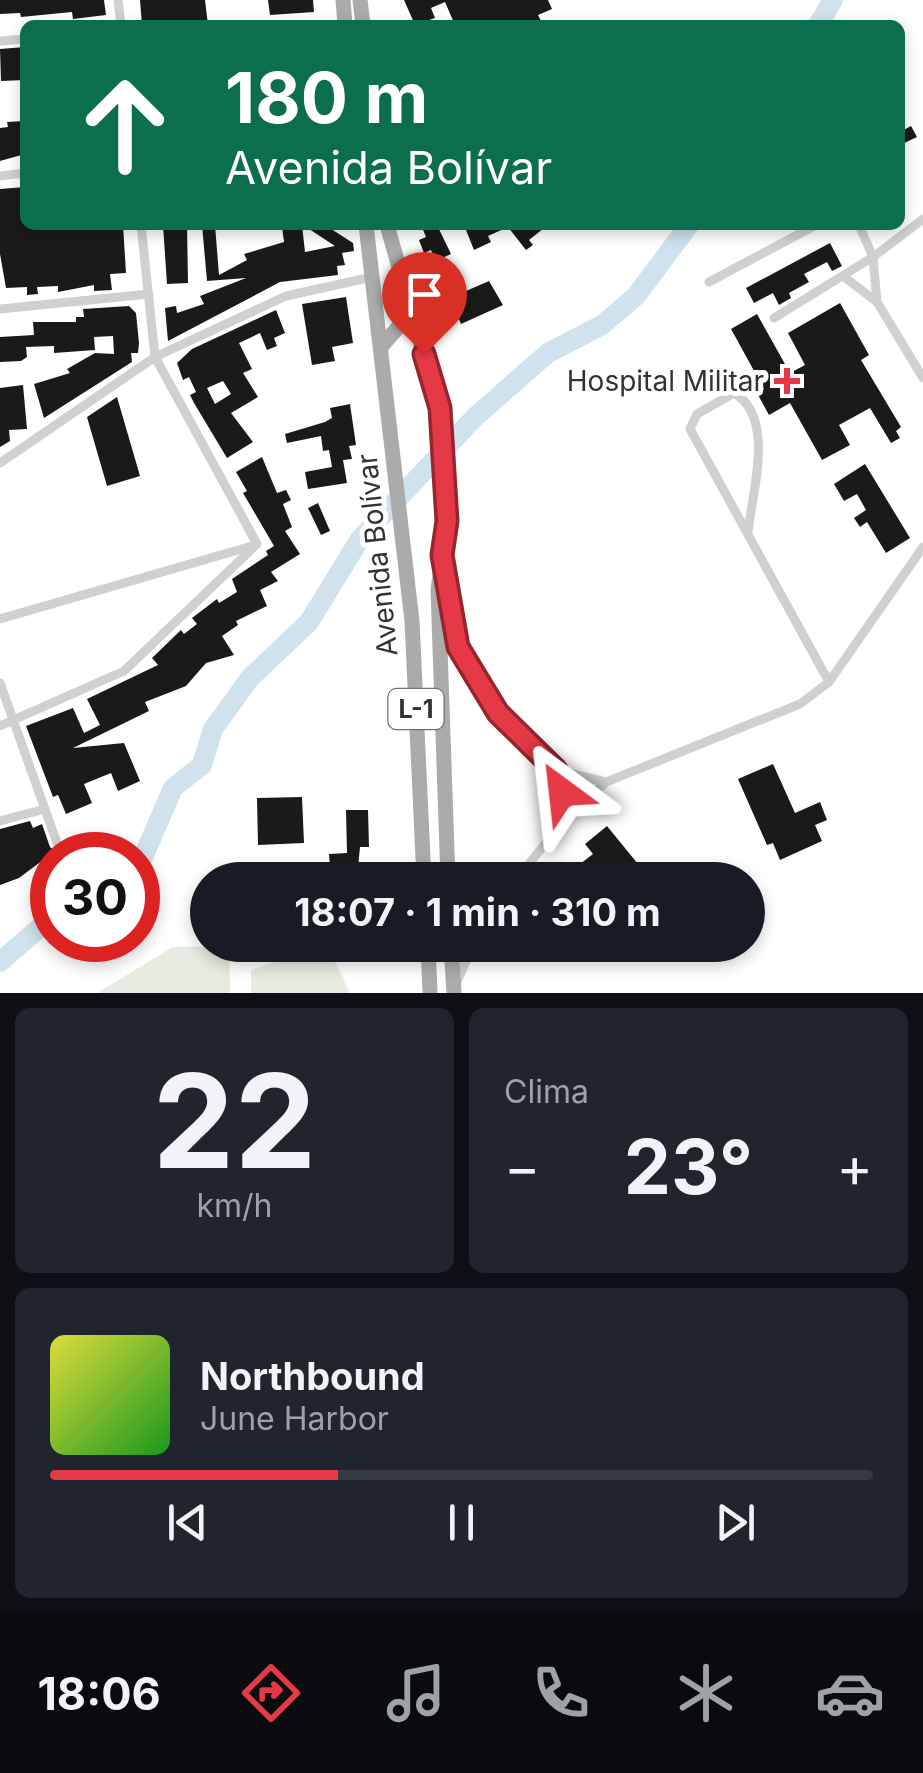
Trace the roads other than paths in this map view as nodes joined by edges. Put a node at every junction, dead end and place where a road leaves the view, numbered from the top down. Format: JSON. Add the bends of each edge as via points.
{"nodes":[{"id":1,"x":923,"y":218,"type":"edge"},
{"id":2,"x":142,"y":230,"type":"edge"},
{"id":3,"x":367,"y":230,"type":"edge"},
{"id":4,"x":388,"y":230,"type":"edge"},
{"id":5,"x":807,"y":230,"type":"edge"},
{"id":6,"x":862,"y":230,"type":"edge"},
{"id":7,"x":873,"y":257,"type":"junction"},
{"id":8,"x":842,"y":276,"type":"junction"},
{"id":9,"x":372,"y":277,"type":"junction"},
{"id":10,"x":709,"y":282,"type":"dead end"},
{"id":11,"x":148,"y":294,"type":"junction"},
{"id":12,"x":876,"y":302,"type":"junction"},
{"id":13,"x":0,"y":310,"type":"edge"},
{"id":14,"x":774,"y":318,"type":"dead end"},
{"id":15,"x":415,"y":324,"type":"junction"},
{"id":16,"x":380,"y":348,"type":"junction"},
{"id":17,"x":155,"y":357,"type":"junction"},
{"id":18,"x":923,"y":378,"type":"edge"},
{"id":19,"x":0,"y":464,"type":"edge"},
{"id":20,"x":748,"y":532,"type":"junction"},
{"id":21,"x":257,"y":544,"type":"junction"},
{"id":22,"x":923,"y":547,"type":"edge"},
{"id":23,"x":441,"y":563,"type":"junction"},
{"id":24,"x":406,"y":570,"type":"junction"},
{"id":25,"x":0,"y":620,"type":"edge"},
{"id":26,"x":829,"y":682,"type":"junction"},
{"id":27,"x":0,"y":683,"type":"edge"},
{"id":28,"x":14,"y":720,"type":"junction"},
{"id":29,"x":0,"y":726,"type":"edge"},
{"id":30,"x":556,"y":770,"type":"junction"},
{"id":31,"x":606,"y":782,"type":"junction"},
{"id":32,"x":45,"y":809,"type":"junction"},
{"id":33,"x":569,"y":814,"type":"junction"},
{"id":34,"x":0,"y":821,"type":"edge"},
{"id":35,"x":53,"y":832,"type":"edge"},
{"id":36,"x":423,"y":862,"type":"edge"},
{"id":37,"x":447,"y":862,"type":"edge"},
{"id":38,"x":530,"y":862,"type":"edge"},
{"id":39,"x":429,"y":962,"type":"edge"},
{"id":40,"x":452,"y":962,"type":"edge"},
{"id":41,"x":466,"y":962,"type":"edge"},
{"id":42,"x":454,"y":991,"type":"edge"},
{"id":43,"x":430,"y":993,"type":"edge"}],
"edges":[{"from":1,"to":7,"type":"street"},
{"from":2,"to":11,"type":"street"},
{"from":3,"to":9,"type":"main road","name":"Avenida Bolívar","number":"L-1"},
{"from":4,"to":15,"type":"main road","name":"Avenida Bolívar","number":"L-1"},
{"from":5,"to":10,"type":"street"},
{"from":6,"to":7,"type":"street"},
{"from":7,"to":8,"type":"street"},
{"from":7,"to":12,"type":"street"},
{"from":8,"to":12,"type":"street"},
{"from":8,"to":14,"type":"street"},
{"from":9,"to":16,"type":"main road","name":"Avenida Bolívar","number":"L-1"},
{"from":9,"to":17,"type":"street","via":[[286,296]]},
{"from":11,"to":13,"type":"street"},
{"from":11,"to":17,"type":"street"},
{"from":12,"to":18,"type":"street"},
{"from":15,"to":16,"type":"main road","via":[[390,332]]},
{"from":15,"to":23,"type":"main road","name":"Avenida Bolívar","number":"L-1","via":[[440,408],[447,521]]},
{"from":16,"to":24,"type":"main road","name":"Avenida Bolívar","number":"L-1"},
{"from":17,"to":19,"type":"street"},
{"from":17,"to":21,"type":"street"},
{"from":20,"to":20,"type":"street","via":[[756,423],[745,399],[734,394],[696,414],[690,430]]},
{"from":20,"to":26,"type":"street"},
{"from":21,"to":25,"type":"street"},
{"from":21,"to":28,"type":"street","via":[[124,671]]},
{"from":22,"to":26,"type":"street"},
{"from":23,"to":24,"type":"main road","via":[[420,576]]},
{"from":23,"to":30,"type":"street","via":[[458,647],[474,679]]},
{"from":23,"to":37,"type":"main road","name":"Avenida Bolívar","number":"L-1","via":[[439,722]]},
{"from":24,"to":36,"type":"main road","name":"Avenida Bolívar","number":"L-1"},
{"from":26,"to":31,"type":"street","via":[[800,704]]},
{"from":27,"to":28,"type":"street"},
{"from":28,"to":29,"type":"street"},
{"from":28,"to":32,"type":"street"},
{"from":30,"to":31,"type":"street"},
{"from":30,"to":33,"type":"street"},
{"from":31,"to":33,"type":"street"},
{"from":32,"to":34,"type":"street"},
{"from":32,"to":35,"type":"street"},
{"from":33,"to":38,"type":"street"},
{"from":39,"to":43,"type":"main road"},
{"from":40,"to":42,"type":"main road"},
{"from":41,"to":42,"type":"street"}]}
